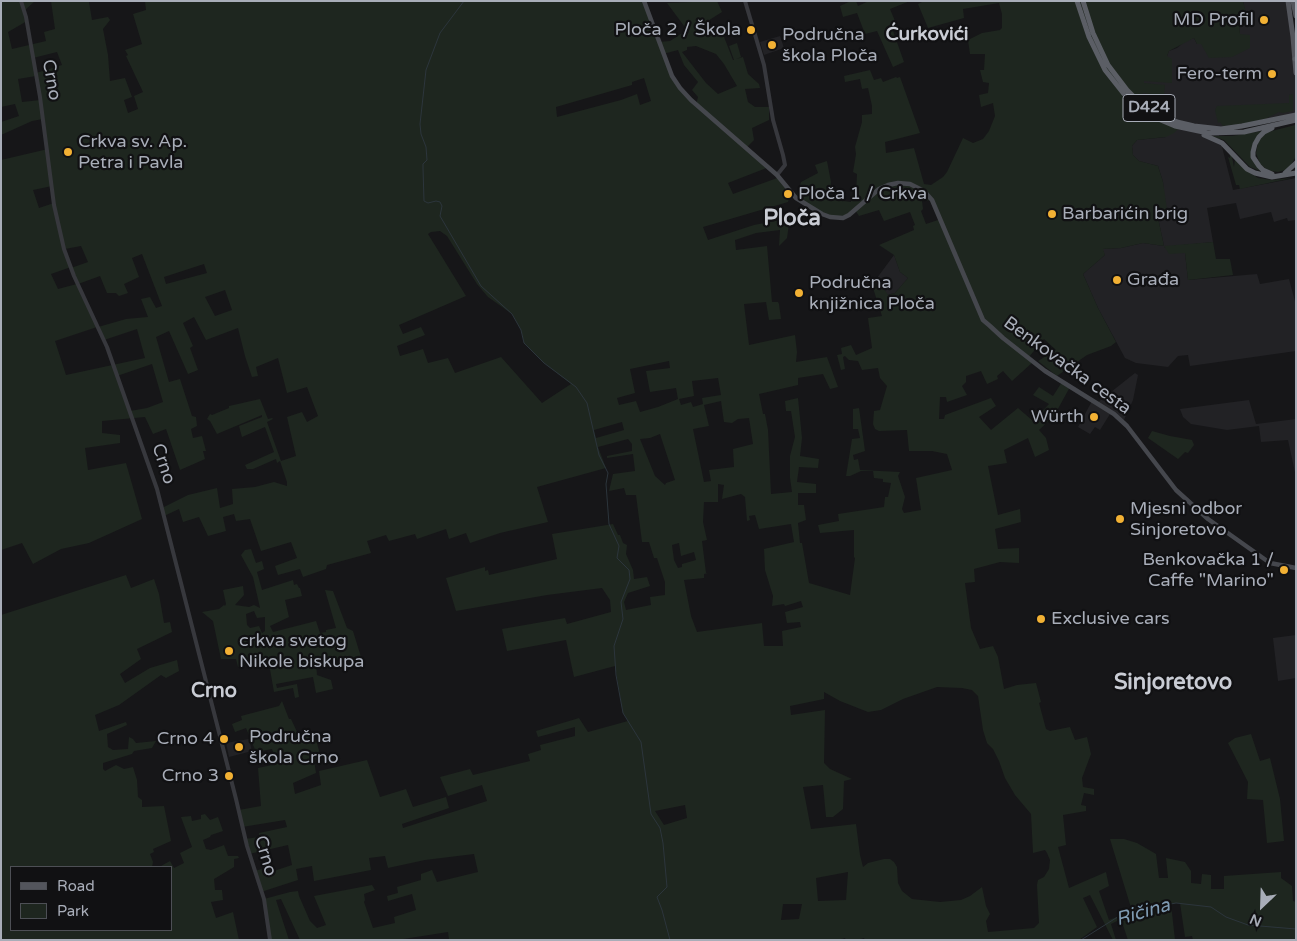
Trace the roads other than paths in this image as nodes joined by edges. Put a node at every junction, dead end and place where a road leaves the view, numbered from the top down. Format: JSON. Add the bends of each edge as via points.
{"nodes":[{"id":1,"x":21,"y":1,"type":"edge"},
{"id":2,"x":644,"y":1,"type":"edge"},
{"id":3,"x":744,"y":1,"type":"edge"},
{"id":4,"x":1077,"y":1,"type":"edge"},
{"id":5,"x":1083,"y":1,"type":"edge"},
{"id":6,"x":1288,"y":1,"type":"edge"},
{"id":7,"x":1293,"y":1,"type":"edge"},
{"id":8,"x":1296,"y":16,"type":"edge"},
{"id":9,"x":1295,"y":59,"type":"edge"},
{"id":10,"x":1296,"y":73,"type":"edge"},
{"id":11,"x":1296,"y":115,"type":"edge"},
{"id":12,"x":1282,"y":120,"type":"junction"},
{"id":13,"x":1296,"y":120,"type":"edge"},
{"id":14,"x":1199,"y":132,"type":"junction"},
{"id":15,"x":1296,"y":163,"type":"edge"},
{"id":16,"x":1294,"y":174,"type":"edge"},
{"id":17,"x":777,"y":175,"type":"junction"},
{"id":18,"x":1296,"y":568,"type":"edge"},
{"id":19,"x":270,"y":940,"type":"edge"}],
"edges":[{"from":1,"to":19,"type":"street","name":"Crno","via":[[64,249],[107,347],[157,489],[247,846],[264,899]]},
{"from":2,"to":17,"type":"main road","name":"Benkovačka cesta","via":[[670,71],[680,88]]},
{"from":3,"to":17,"type":"street","via":[[764,65],[785,165]]},
{"from":4,"to":14,"type":"highway","number":"D424","via":[[1105,70],[1124,94],[1156,118]]},
{"from":5,"to":12,"type":"highway","number":"D424","via":[[1108,65],[1127,90],[1148,107],[1177,122],[1206,128],[1221,129]]},
{"from":6,"to":9,"type":"main road"},
{"from":7,"to":8,"type":"main road"},
{"from":9,"to":10,"type":"main road"},
{"from":11,"to":12,"type":"highway","number":"D424"},
{"from":12,"to":13,"type":"highway","number":"D424"},
{"from":12,"to":14,"type":"highway","number":"D424","via":[[1244,132]]},
{"from":12,"to":15,"type":"highway","via":[[1279,126],[1259,137],[1254,157],[1262,170],[1274,174],[1285,173]]},
{"from":14,"to":16,"type":"highway","via":[[1222,143],[1255,173],[1272,177]]},
{"from":17,"to":18,"type":"main road","name":"Benkovačka cesta","via":[[800,202],[836,218],[849,216],[888,185],[910,184],[924,191],[932,200],[983,320],[1050,374],[1114,414],[1176,490],[1208,519],[1270,563]]}]}
